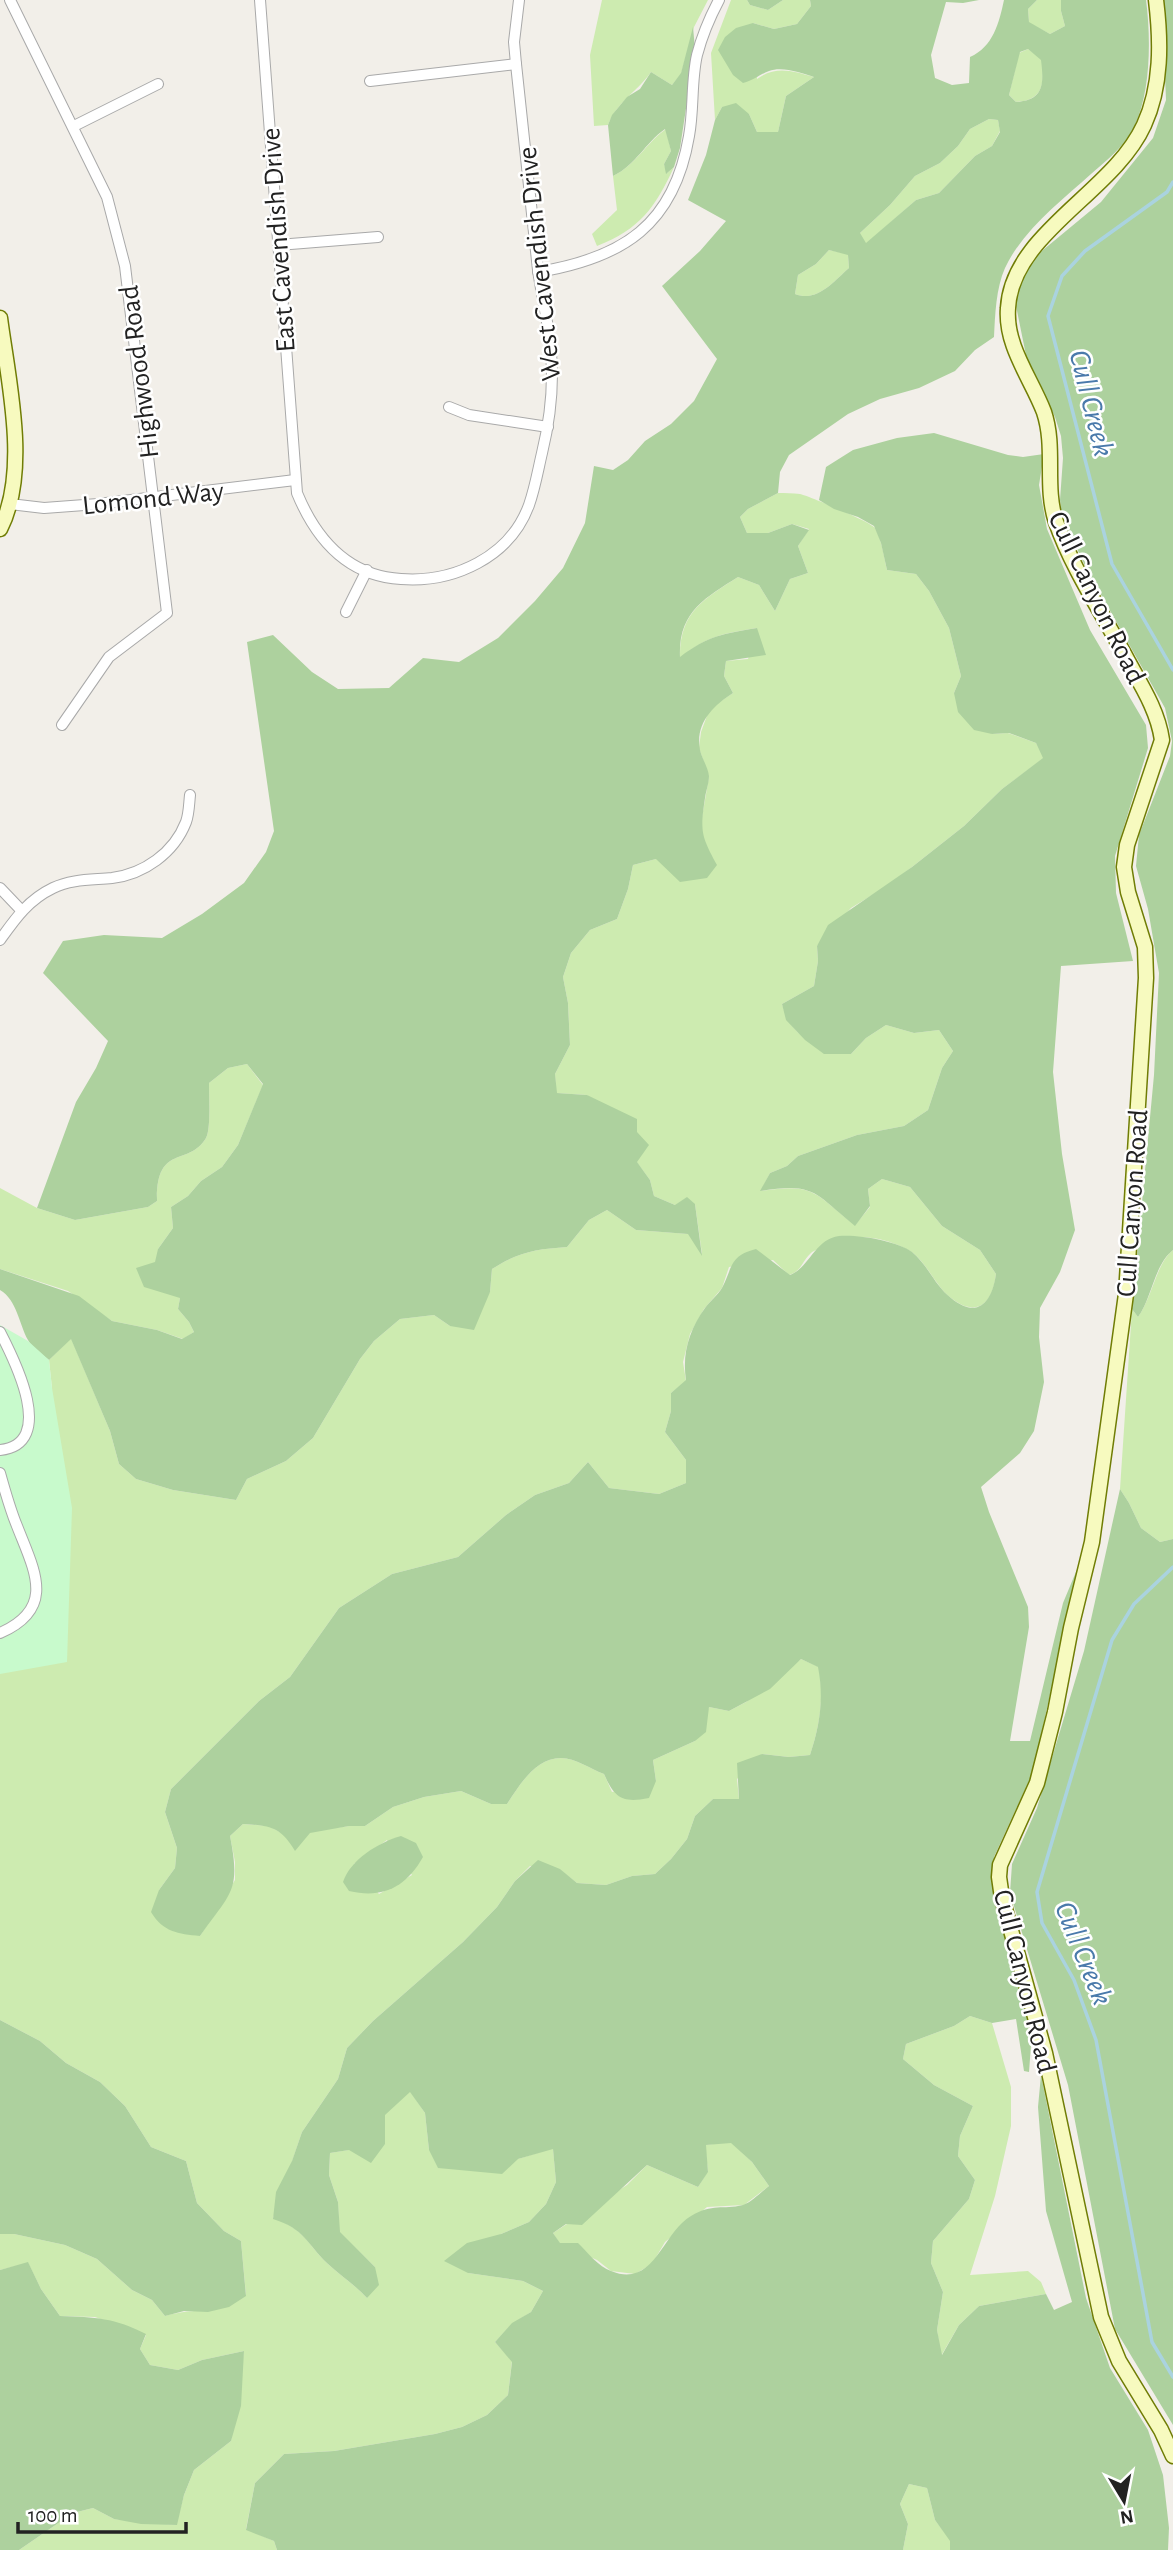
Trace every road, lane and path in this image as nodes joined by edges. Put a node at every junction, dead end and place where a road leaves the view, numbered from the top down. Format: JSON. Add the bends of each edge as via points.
{"nodes":[{"id":1,"x":10,"y":0,"type":"edge"},
{"id":2,"x":260,"y":0,"type":"edge"},
{"id":3,"x":519,"y":0,"type":"edge"},
{"id":4,"x":719,"y":0,"type":"edge"},
{"id":5,"x":1156,"y":0,"type":"edge"},
{"id":6,"x":516,"y":64,"type":"junction"},
{"id":7,"x":370,"y":81,"type":"dead end"},
{"id":8,"x":158,"y":84,"type":"dead end"},
{"id":9,"x":74,"y":126,"type":"junction"},
{"id":10,"x":378,"y":237,"type":"dead end"},
{"id":11,"x":278,"y":245,"type":"junction"},
{"id":12,"x":538,"y":272,"type":"junction"},
{"id":13,"x":0,"y":317,"type":"edge"},
{"id":14,"x":449,"y":407,"type":"dead end"},
{"id":15,"x":548,"y":427,"type":"junction"},
{"id":16,"x":295,"y":481,"type":"junction"},
{"id":17,"x":153,"y":497,"type":"junction"},
{"id":18,"x":10,"y":505,"type":"junction"},
{"id":19,"x":0,"y":529,"type":"edge"},
{"id":20,"x":367,"y":570,"type":"junction"},
{"id":21,"x":346,"y":612,"type":"dead end"},
{"id":22,"x":62,"y":725,"type":"dead end"},
{"id":23,"x":190,"y":795,"type":"dead end"},
{"id":24,"x":0,"y":888,"type":"edge"},
{"id":25,"x":21,"y":910,"type":"junction"},
{"id":26,"x":0,"y":940,"type":"edge"},
{"id":27,"x":0,"y":1332,"type":"edge"},
{"id":28,"x":0,"y":1450,"type":"edge"},
{"id":29,"x":0,"y":1473,"type":"edge"},
{"id":30,"x":0,"y":1633,"type":"edge"},
{"id":31,"x":1173,"y":2456,"type":"edge"}],
"edges":[{"from":1,"to":9,"type":"street","name":"Highwood Road"},
{"from":2,"to":11,"type":"street","name":"East Cavendish Drive"},
{"from":3,"to":6,"type":"street","name":"West Cavendish Drive"},
{"from":4,"to":12,"type":"street","via":[[697,56],[689,135],[679,177],[666,202],[640,234],[613,250],[574,266]]},
{"from":5,"to":31,"type":"street","name":"Cull Canyon Road","via":[[1158,72],[1144,125],[1107,177],[1023,262],[1011,285],[1007,309],[1014,346],[1047,424],[1055,519],[1145,692],[1160,723],[1162,740],[1124,867],[1145,947],[1146,978],[1126,1294],[1092,1542],[1037,1783],[1006,1849],[999,1877],[1045,2053],[1101,2317],[1119,2361]]},
{"from":6,"to":7,"type":"street"},
{"from":6,"to":12,"type":"street","name":"West Cavendish Drive"},
{"from":8,"to":9,"type":"street"},
{"from":9,"to":17,"type":"street","name":"Highwood Road","via":[[107,197],[125,266]]},
{"from":10,"to":11,"type":"street"},
{"from":11,"to":16,"type":"street","name":"East Cavendish Drive"},
{"from":12,"to":15,"type":"street","name":"West Cavendish Drive","via":[[551,353]]},
{"from":13,"to":18,"type":"street","via":[[16,458]]},
{"from":14,"to":15,"type":"street","via":[[469,415]]},
{"from":15,"to":20,"type":"street","name":"West Cavendish Drive","via":[[529,505],[499,548],[449,576],[396,579]]},
{"from":16,"to":17,"type":"street","name":"Lomond Way"},
{"from":16,"to":20,"type":"street","name":"West Cavendish Drive","via":[[312,527],[339,554]]},
{"from":17,"to":18,"type":"street","name":"Lomond Way","via":[[44,508]]},
{"from":17,"to":22,"type":"street","name":"Highwood Road","via":[[167,613],[109,657]]},
{"from":18,"to":19,"type":"street"},
{"from":20,"to":21,"type":"street"},
{"from":23,"to":25,"type":"street","via":[[186,821],[158,860],[127,875],[55,887]]},
{"from":24,"to":25,"type":"street"},
{"from":25,"to":26,"type":"street"},
{"from":27,"to":28,"type":"street","via":[[15,1360],[28,1402],[24,1439],[13,1448]]},
{"from":29,"to":30,"type":"street","via":[[38,1585],[33,1608]]}]}
